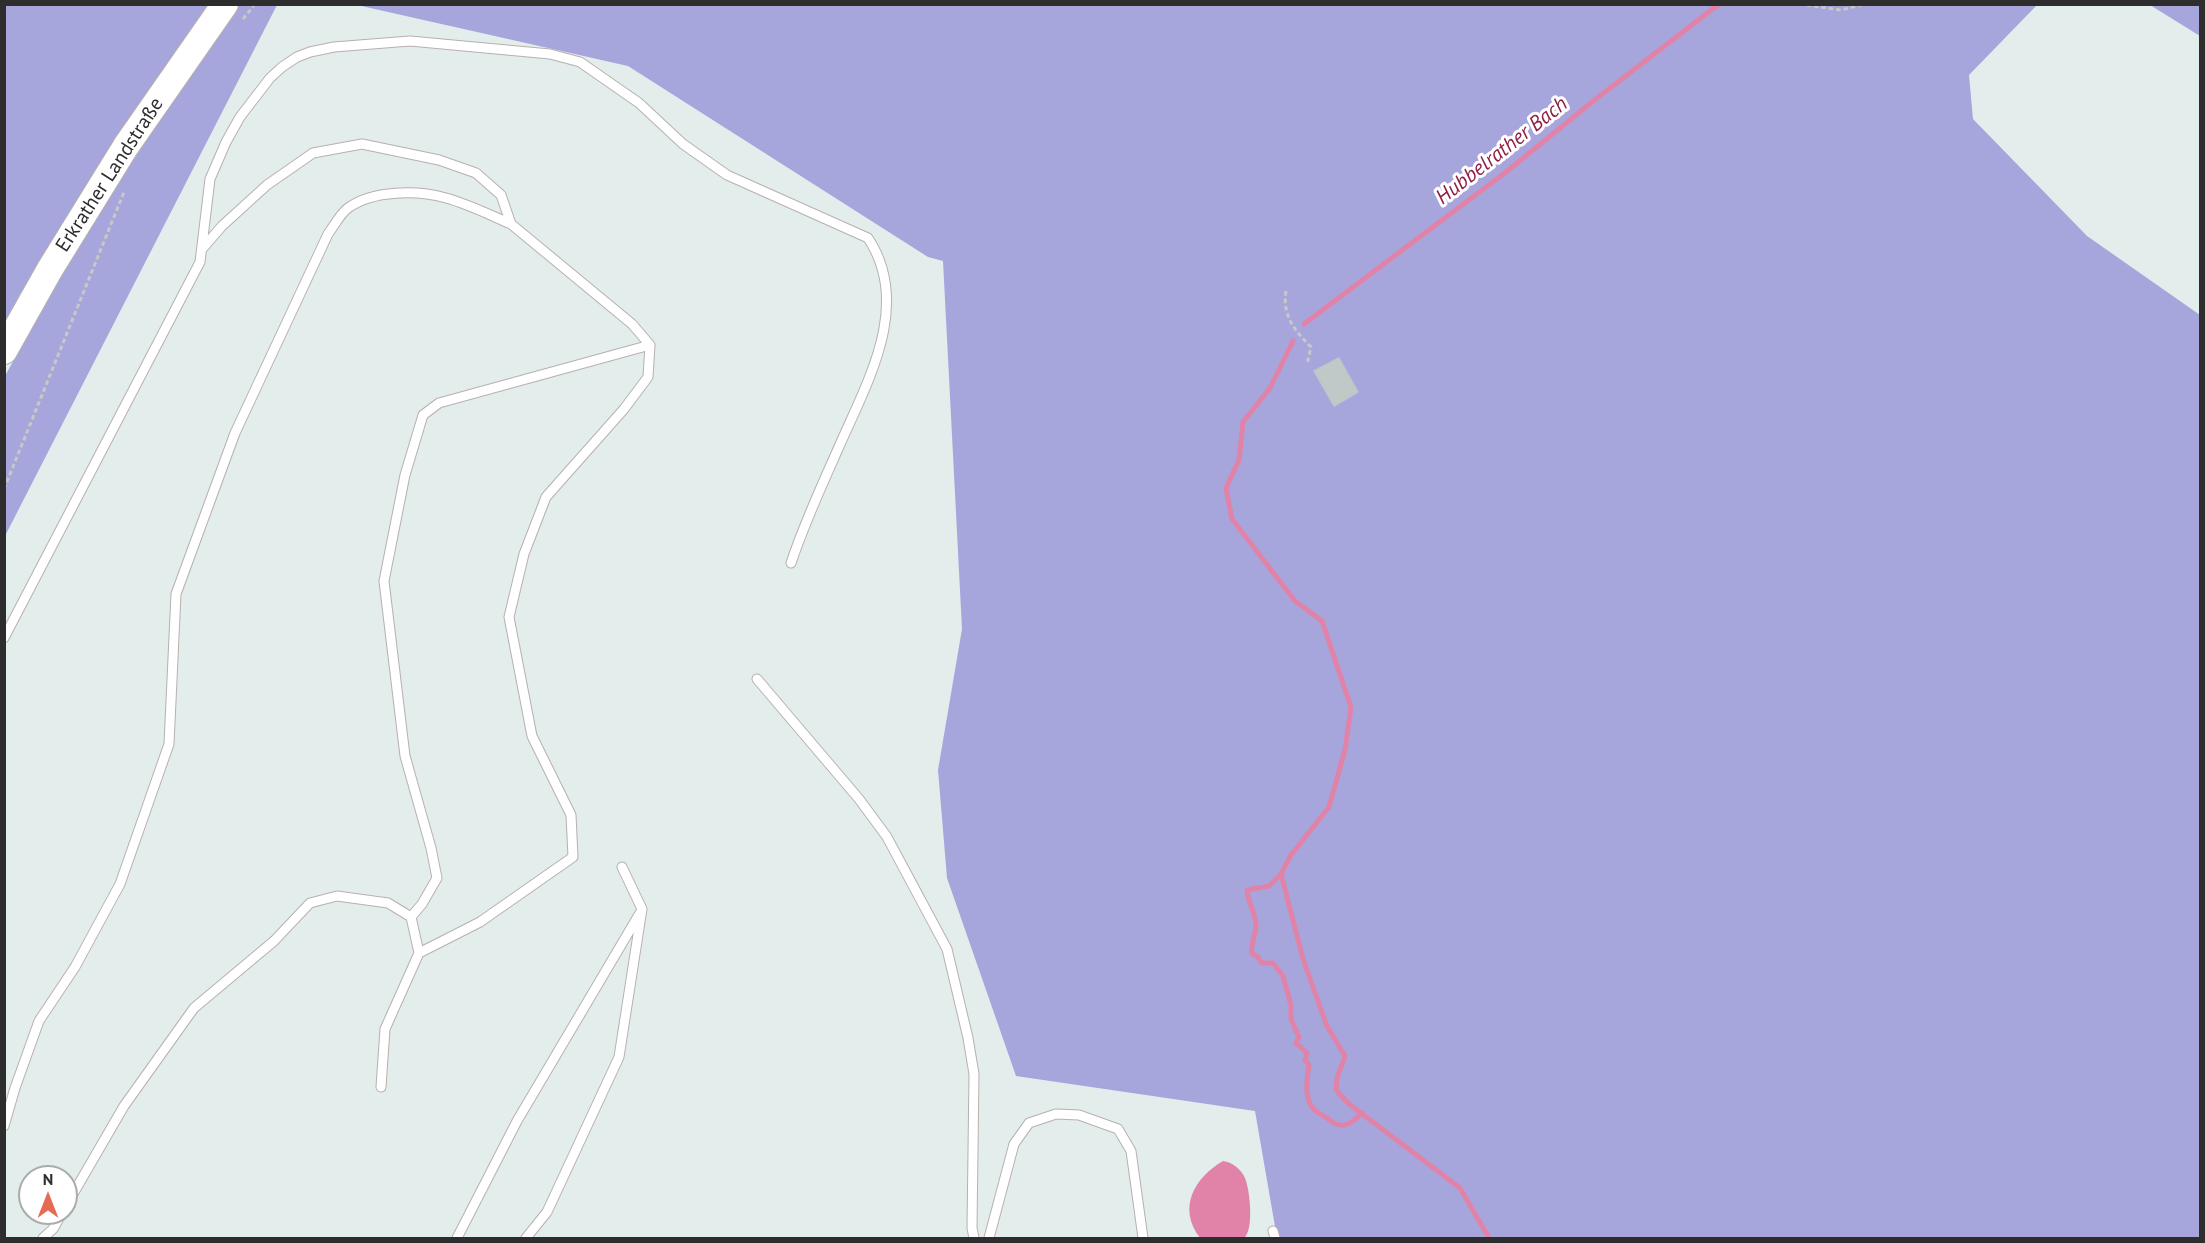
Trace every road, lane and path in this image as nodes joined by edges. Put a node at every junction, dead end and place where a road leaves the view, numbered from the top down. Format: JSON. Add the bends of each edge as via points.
{"nodes":[{"id":1,"x":255,"y":4,"type":"edge"},
{"id":2,"x":1799,"y":4,"type":"edge"},
{"id":3,"x":1864,"y":4,"type":"edge"},
{"id":4,"x":233,"y":12,"type":"edge"},
{"id":5,"x":126,"y":186,"type":"dead end"},
{"id":6,"x":511,"y":224,"type":"junction"},
{"id":7,"x":202,"y":249,"type":"junction"},
{"id":8,"x":1286,"y":291,"type":"dead end"},
{"id":9,"x":650,"y":345,"type":"junction"},
{"id":10,"x":4,"y":351,"type":"edge"},
{"id":11,"x":1307,"y":364,"type":"dead end"},
{"id":12,"x":4,"y":489,"type":"edge"},
{"id":13,"x":791,"y":563,"type":"dead end"},
{"id":14,"x":4,"y":638,"type":"edge"},
{"id":15,"x":757,"y":679,"type":"dead end"},
{"id":16,"x":622,"y":867,"type":"dead end"},
{"id":17,"x":642,"y":909,"type":"junction"},
{"id":18,"x":411,"y":917,"type":"junction"},
{"id":19,"x":419,"y":953,"type":"junction"},
{"id":20,"x":381,"y":1087,"type":"dead end"},
{"id":21,"x":4,"y":1126,"type":"edge"},
{"id":22,"x":78,"y":1185,"type":"edge"},
{"id":23,"x":55,"y":1225,"type":"edge"},
{"id":24,"x":458,"y":1238,"type":"edge"},
{"id":25,"x":43,"y":1239,"type":"edge"},
{"id":26,"x":526,"y":1239,"type":"edge"},
{"id":27,"x":974,"y":1239,"type":"edge"},
{"id":28,"x":989,"y":1239,"type":"edge"},
{"id":29,"x":1143,"y":1239,"type":"edge"}],
"edges":[{"from":1,"to":4,"type":"path"},
{"from":2,"to":3,"type":"path","via":[[1841,10]]},
{"from":4,"to":10,"type":"street","name":"Erkrather Landstraße","via":[[126,146]]},
{"from":5,"to":12,"type":"path"},
{"from":6,"to":7,"type":"lane","via":[[501,195],[476,173],[440,160],[362,144],[313,153],[267,185]]},
{"from":6,"to":9,"type":"lane","via":[[632,324]]},
{"from":6,"to":21,"type":"lane","via":[[447,198],[422,193],[382,195],[346,209],[328,234],[235,433],[176,594],[169,744],[120,884],[75,967],[39,1022]]},
{"from":7,"to":13,"type":"lane","via":[[210,179],[226,142],[270,78],[297,57],[334,47],[410,41],[550,54],[580,62],[639,103],[683,144],[727,175],[868,238],[879,255],[885,274],[884,333],[864,392]]},
{"from":7,"to":14,"type":"lane","via":[[200,262]]},
{"from":8,"to":11,"type":"path","via":[[1284,302],[1292,327],[1311,347]]},
{"from":9,"to":18,"type":"lane","via":[[439,403],[423,416],[405,475],[384,581],[405,756],[437,878]]},
{"from":9,"to":19,"type":"lane","via":[[648,377],[546,497],[524,554],[509,617],[532,736],[571,815],[573,857],[480,922]]},
{"from":15,"to":27,"type":"lane","via":[[887,837],[947,949],[974,1074]]},
{"from":16,"to":17,"type":"lane"},
{"from":17,"to":24,"type":"lane","via":[[517,1121]]},
{"from":17,"to":26,"type":"lane","via":[[619,1057],[548,1212]]},
{"from":18,"to":19,"type":"lane"},
{"from":18,"to":22,"type":"lane","via":[[388,903],[337,896],[310,903],[274,941],[194,1008],[124,1106]]},
{"from":19,"to":20,"type":"lane","via":[[385,1029]]},
{"from":23,"to":25,"type":"lane"},
{"from":28,"to":29,"type":"lane","via":[[1014,1144],[1029,1124],[1056,1114],[1079,1115],[1118,1129],[1131,1151]]}]}
